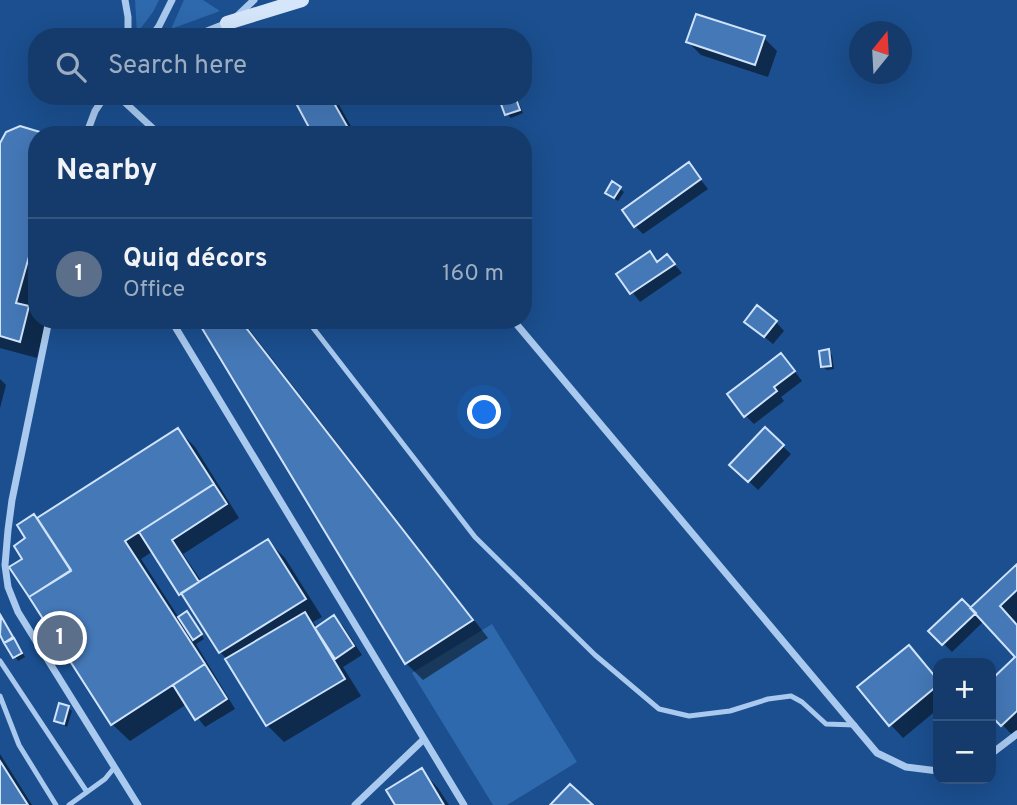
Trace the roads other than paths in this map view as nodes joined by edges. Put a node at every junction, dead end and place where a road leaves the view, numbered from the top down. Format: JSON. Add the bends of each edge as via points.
{"nodes":[{"id":1,"x":125,"y":0,"type":"edge"},
{"id":2,"x":172,"y":0,"type":"edge"},
{"id":3,"x":254,"y":0,"type":"edge"},
{"id":4,"x":302,"y":0,"type":"edge"},
{"id":5,"x":228,"y":23,"type":"junction"},
{"id":6,"x":128,"y":28,"type":"edge"},
{"id":7,"x":157,"y":28,"type":"edge"},
{"id":8,"x":215,"y":28,"type":"edge"},
{"id":9,"x":99,"y":105,"type":"edge"},
{"id":10,"x":128,"y":105,"type":"edge"},
{"id":11,"x":89,"y":126,"type":"edge"},
{"id":12,"x":150,"y":126,"type":"edge"},
{"id":13,"x":47,"y":329,"type":"edge"},
{"id":14,"x":176,"y":329,"type":"edge"},
{"id":15,"x":314,"y":329,"type":"edge"},
{"id":16,"x":520,"y":329,"type":"edge"},
{"id":17,"x":0,"y":661,"type":"edge"},
{"id":18,"x":0,"y":696,"type":"edge"},
{"id":19,"x":855,"y":725,"type":"junction"},
{"id":20,"x":1017,"y":734,"type":"edge"},
{"id":21,"x":423,"y":740,"type":"junction"},
{"id":22,"x":996,"y":750,"type":"edge"},
{"id":23,"x":114,"y":768,"type":"junction"},
{"id":24,"x":933,"y":770,"type":"edge"},
{"id":25,"x":87,"y":792,"type":"junction"},
{"id":26,"x":56,"y":805,"type":"edge"},
{"id":27,"x":69,"y":805,"type":"edge"},
{"id":28,"x":138,"y":805,"type":"edge"},
{"id":29,"x":355,"y":805,"type":"edge"},
{"id":30,"x":464,"y":805,"type":"edge"}],
"edges":[{"from":1,"to":6,"type":"street"},
{"from":2,"to":7,"type":"street"},
{"from":3,"to":5,"type":"street"},
{"from":4,"to":5,"type":"main road"},
{"from":5,"to":8,"type":"street"},
{"from":9,"to":11,"type":"street"},
{"from":10,"to":12,"type":"street"},
{"from":13,"to":23,"type":"street","via":[[12,500],[5,565],[8,587]]},
{"from":14,"to":21,"type":"street"},
{"from":15,"to":19,"type":"lane","via":[[475,537],[595,656],[659,709],[689,716],[791,696],[826,724]]},
{"from":16,"to":19,"type":"street"},
{"from":17,"to":25,"type":"lane"},
{"from":18,"to":26,"type":"lane","via":[[19,745]]},
{"from":19,"to":24,"type":"street","via":[[877,753],[906,767]]},
{"from":20,"to":22,"type":"street"},
{"from":21,"to":29,"type":"street"},
{"from":21,"to":30,"type":"street"},
{"from":23,"to":25,"type":"lane"},
{"from":23,"to":28,"type":"street"},
{"from":25,"to":27,"type":"lane"}]}
